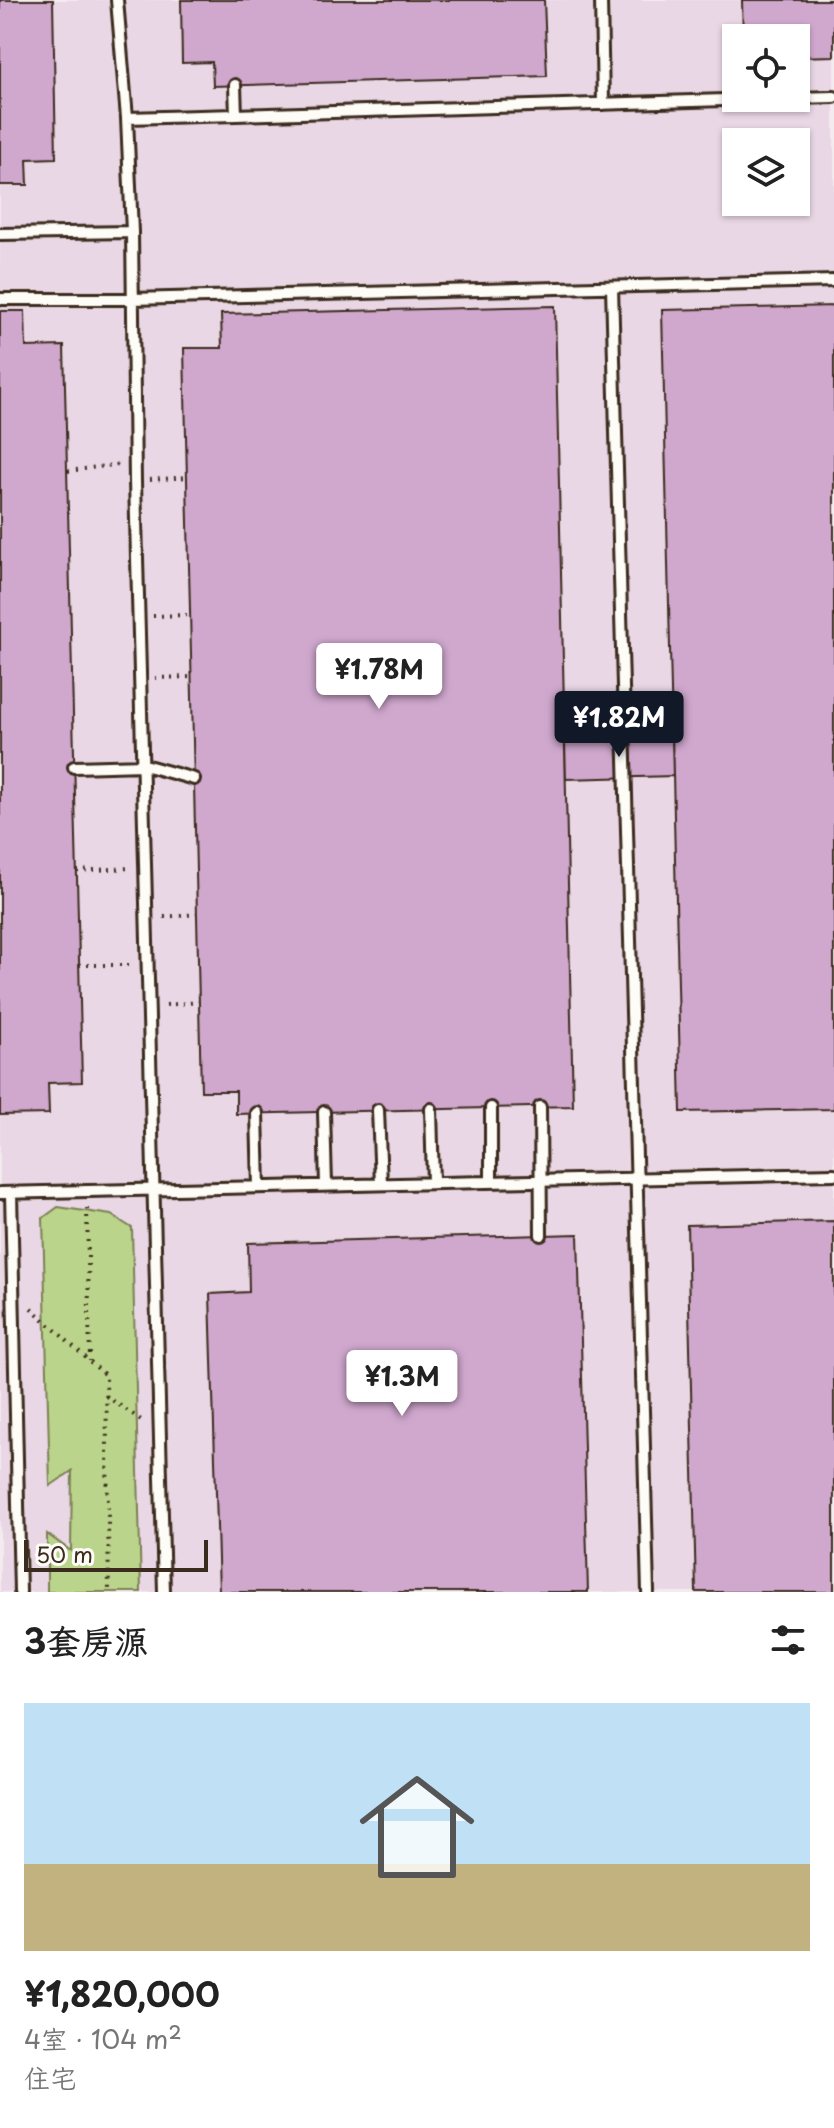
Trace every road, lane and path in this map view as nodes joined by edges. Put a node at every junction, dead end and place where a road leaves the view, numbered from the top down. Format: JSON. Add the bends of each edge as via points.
{"nodes":[{"id":1,"x":117,"y":0,"type":"edge"},
{"id":2,"x":601,"y":0,"type":"edge"},
{"id":3,"x":235,"y":85,"type":"dead end"},
{"id":4,"x":834,"y":97,"type":"edge"},
{"id":5,"x":810,"y":98,"type":"edge"},
{"id":6,"x":722,"y":100,"type":"edge"},
{"id":7,"x":603,"y":104,"type":"junction"},
{"id":8,"x":236,"y":115,"type":"junction"},
{"id":9,"x":127,"y":118,"type":"junction"},
{"id":10,"x":132,"y":232,"type":"junction"},
{"id":11,"x":0,"y":234,"type":"edge"},
{"id":12,"x":834,"y":281,"type":"edge"},
{"id":13,"x":612,"y":287,"type":"junction"},
{"id":14,"x":0,"y":299,"type":"edge"},
{"id":15,"x":132,"y":299,"type":"junction"},
{"id":16,"x":136,"y":462,"type":"junction"},
{"id":17,"x":68,"y":471,"type":"dead end"},
{"id":18,"x":187,"y":477,"type":"dead end"},
{"id":19,"x":135,"y":481,"type":"junction"},
{"id":20,"x":190,"y":615,"type":"dead end"},
{"id":21,"x":139,"y":616,"type":"junction"},
{"id":22,"x":192,"y":677,"type":"dead end"},
{"id":23,"x":141,"y":679,"type":"junction"},
{"id":24,"x":144,"y":765,"type":"junction"},
{"id":25,"x":74,"y":767,"type":"dead end"},
{"id":26,"x":194,"y":779,"type":"dead end"},
{"id":27,"x":147,"y":868,"type":"junction"},
{"id":28,"x":77,"y":871,"type":"dead end"},
{"id":29,"x":197,"y":914,"type":"dead end"},
{"id":30,"x":148,"y":918,"type":"junction"},
{"id":31,"x":79,"y":965,"type":"dead end"},
{"id":32,"x":149,"y":965,"type":"junction"},
{"id":33,"x":199,"y":1002,"type":"dead end"},
{"id":34,"x":150,"y":1006,"type":"junction"},
{"id":35,"x":540,"y":1107,"type":"dead end"},
{"id":36,"x":491,"y":1108,"type":"dead end"},
{"id":37,"x":431,"y":1109,"type":"dead end"},
{"id":38,"x":378,"y":1110,"type":"dead end"},
{"id":39,"x":324,"y":1112,"type":"dead end"},
{"id":40,"x":257,"y":1113,"type":"dead end"},
{"id":41,"x":834,"y":1174,"type":"edge"},
{"id":42,"x":637,"y":1178,"type":"junction"},
{"id":43,"x":541,"y":1180,"type":"junction"},
{"id":44,"x":491,"y":1182,"type":"junction"},
{"id":45,"x":433,"y":1183,"type":"junction"},
{"id":46,"x":381,"y":1184,"type":"junction"},
{"id":47,"x":326,"y":1185,"type":"junction"},
{"id":48,"x":259,"y":1187,"type":"junction"},
{"id":49,"x":153,"y":1191,"type":"junction"},
{"id":50,"x":87,"y":1192,"type":"junction"},
{"id":51,"x":6,"y":1193,"type":"edge"},
{"id":52,"x":541,"y":1235,"type":"dead end"},
{"id":53,"x":13,"y":1277,"type":"junction"},
{"id":54,"x":0,"y":1278,"type":"edge"},
{"id":55,"x":13,"y":1294,"type":"junction"},
{"id":56,"x":90,"y":1361,"type":"junction"},
{"id":57,"x":106,"y":1396,"type":"junction"},
{"id":58,"x":160,"y":1433,"type":"junction"},
{"id":59,"x":20,"y":1592,"type":"edge"},
{"id":60,"x":109,"y":1592,"type":"edge"},
{"id":61,"x":164,"y":1592,"type":"edge"},
{"id":62,"x":648,"y":1592,"type":"edge"}],
"edges":[{"from":1,"to":9,"type":"lane"},
{"from":2,"to":7,"type":"lane"},
{"from":3,"to":8,"type":"lane"},
{"from":4,"to":5,"type":"lane"},
{"from":6,"to":7,"type":"lane"},
{"from":7,"to":8,"type":"lane"},
{"from":8,"to":9,"type":"lane"},
{"from":9,"to":10,"type":"lane"},
{"from":10,"to":11,"type":"lane"},
{"from":10,"to":15,"type":"lane"},
{"from":12,"to":13,"type":"lane"},
{"from":13,"to":15,"type":"lane"},
{"from":13,"to":42,"type":"lane"},
{"from":14,"to":15,"type":"lane"},
{"from":15,"to":16,"type":"lane"},
{"from":16,"to":17,"type":"path"},
{"from":16,"to":19,"type":"lane"},
{"from":18,"to":19,"type":"path"},
{"from":19,"to":21,"type":"lane"},
{"from":20,"to":21,"type":"path"},
{"from":21,"to":23,"type":"lane"},
{"from":22,"to":23,"type":"path"},
{"from":23,"to":24,"type":"lane"},
{"from":24,"to":25,"type":"lane"},
{"from":24,"to":26,"type":"lane"},
{"from":24,"to":27,"type":"lane"},
{"from":27,"to":28,"type":"path"},
{"from":27,"to":30,"type":"lane"},
{"from":29,"to":30,"type":"path"},
{"from":30,"to":32,"type":"lane"},
{"from":31,"to":32,"type":"path"},
{"from":32,"to":34,"type":"lane"},
{"from":33,"to":34,"type":"path"},
{"from":34,"to":49,"type":"lane"},
{"from":35,"to":43,"type":"lane"},
{"from":36,"to":44,"type":"lane"},
{"from":37,"to":45,"type":"lane"},
{"from":38,"to":46,"type":"lane"},
{"from":39,"to":47,"type":"lane"},
{"from":40,"to":48,"type":"lane"},
{"from":41,"to":42,"type":"lane"},
{"from":42,"to":43,"type":"lane"},
{"from":42,"to":62,"type":"lane"},
{"from":43,"to":44,"type":"lane"},
{"from":43,"to":52,"type":"lane"},
{"from":44,"to":45,"type":"lane"},
{"from":45,"to":46,"type":"lane"},
{"from":46,"to":47,"type":"lane"},
{"from":47,"to":48,"type":"lane"},
{"from":48,"to":49,"type":"lane"},
{"from":49,"to":50,"type":"lane"},
{"from":49,"to":58,"type":"lane"},
{"from":50,"to":51,"type":"lane"},
{"from":50,"to":56,"type":"path"},
{"from":51,"to":53,"type":"lane"},
{"from":53,"to":54,"type":"lane"},
{"from":53,"to":55,"type":"lane"},
{"from":55,"to":56,"type":"path"},
{"from":55,"to":59,"type":"lane"},
{"from":56,"to":57,"type":"path","via":[[106,1376]]},
{"from":57,"to":58,"type":"path"},
{"from":57,"to":60,"type":"path"},
{"from":58,"to":61,"type":"lane"}]}
